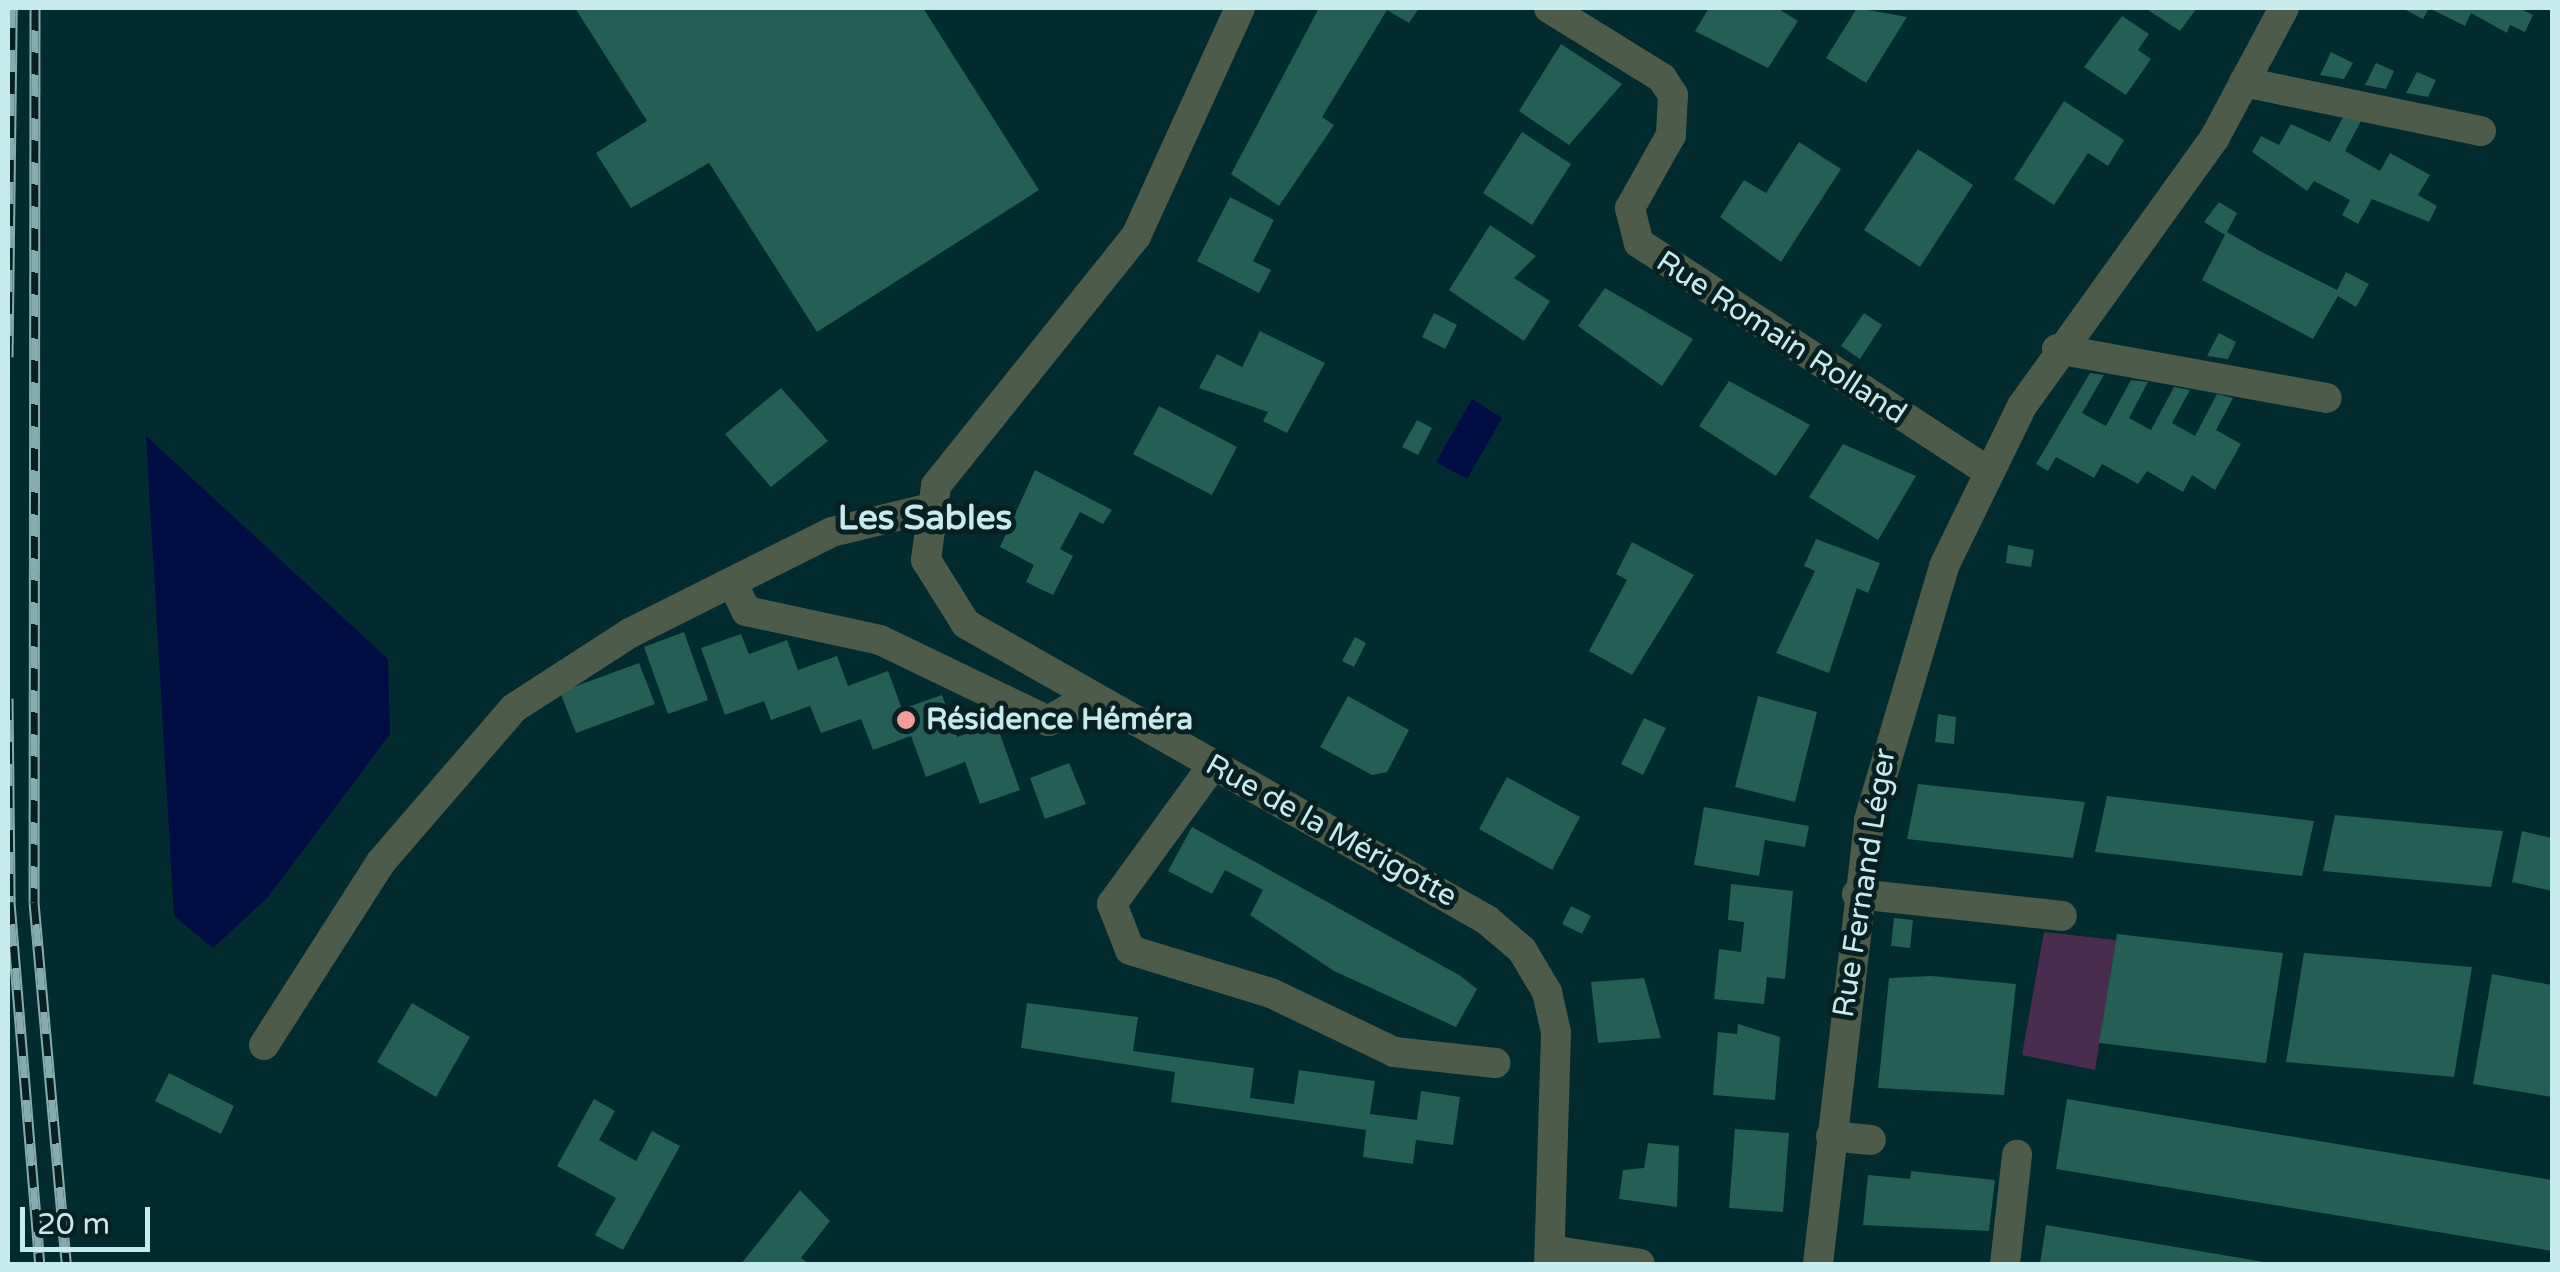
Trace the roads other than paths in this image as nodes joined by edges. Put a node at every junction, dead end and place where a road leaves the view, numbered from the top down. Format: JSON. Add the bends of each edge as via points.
{"nodes":[{"id":1,"x":1240,"y":8,"type":"edge"},
{"id":2,"x":1549,"y":8,"type":"edge"},
{"id":3,"x":2284,"y":8,"type":"edge"},
{"id":4,"x":2244,"y":82,"type":"junction"},
{"id":5,"x":2481,"y":131,"type":"dead end"},
{"id":6,"x":2058,"y":349,"type":"junction"},
{"id":7,"x":2327,"y":398,"type":"dead end"},
{"id":8,"x":1987,"y":471,"type":"junction"},
{"id":9,"x":926,"y":509,"type":"junction"},
{"id":10,"x":732,"y":582,"type":"junction"},
{"id":11,"x":1091,"y":696,"type":"junction"},
{"id":12,"x":1214,"y":764,"type":"junction"},
{"id":13,"x":1857,"y":894,"type":"junction"},
{"id":14,"x":2062,"y":916,"type":"dead end"},
{"id":15,"x":264,"y":1046,"type":"dead end"},
{"id":16,"x":1495,"y":1063,"type":"dead end"},
{"id":17,"x":1831,"y":1136,"type":"junction"},
{"id":18,"x":1871,"y":1140,"type":"dead end"},
{"id":19,"x":2017,"y":1155,"type":"dead end"},
{"id":20,"x":1550,"y":1257,"type":"edge"},
{"id":21,"x":1640,"y":1264,"type":"edge"},
{"id":22,"x":1818,"y":1264,"type":"edge"},
{"id":23,"x":2005,"y":1264,"type":"edge"}],
"edges":[{"from":1,"to":9,"type":"street","via":[[1136,236]]},
{"from":2,"to":8,"type":"street","name":"Rue Romain Rolland","via":[[1662,78],[1673,95],[1671,135],[1630,208],[1639,244]]},
{"from":3,"to":4,"type":"street","name":"Rue Fernand Léger"},
{"from":4,"to":5,"type":"street"},
{"from":4,"to":6,"type":"street","name":"Rue Fernand Léger","via":[[2179,190]]},
{"from":6,"to":7,"type":"street"},
{"from":6,"to":8,"type":"street","name":"Rue Fernand Léger"},
{"from":8,"to":13,"type":"street","name":"Rue Fernand Léger","via":[[1911,654]]},
{"from":9,"to":10,"type":"street","via":[[832,532]]},
{"from":9,"to":11,"type":"street","name":"Rue de la Mérigotte","via":[[926,560],[948,607]]},
{"from":10,"to":11,"type":"street","via":[[746,611],[880,640],[1048,721]]},
{"from":10,"to":15,"type":"street","via":[[570,666],[473,748],[381,862]]},
{"from":11,"to":12,"type":"street","name":"Rue de la Mérigotte"},
{"from":12,"to":16,"type":"street","via":[[1112,904],[1130,950],[1272,993],[1394,1052]]},
{"from":12,"to":20,"type":"street","name":"Rue de la Mérigotte","via":[[1487,920],[1522,950],[1547,992],[1556,1032]]},
{"from":13,"to":14,"type":"street"},
{"from":13,"to":17,"type":"street","name":"Rue Fernand Léger"},
{"from":17,"to":18,"type":"street"},
{"from":17,"to":22,"type":"street","name":"Rue Fernand Léger"},
{"from":19,"to":23,"type":"street"},
{"from":20,"to":21,"type":"street"}]}
